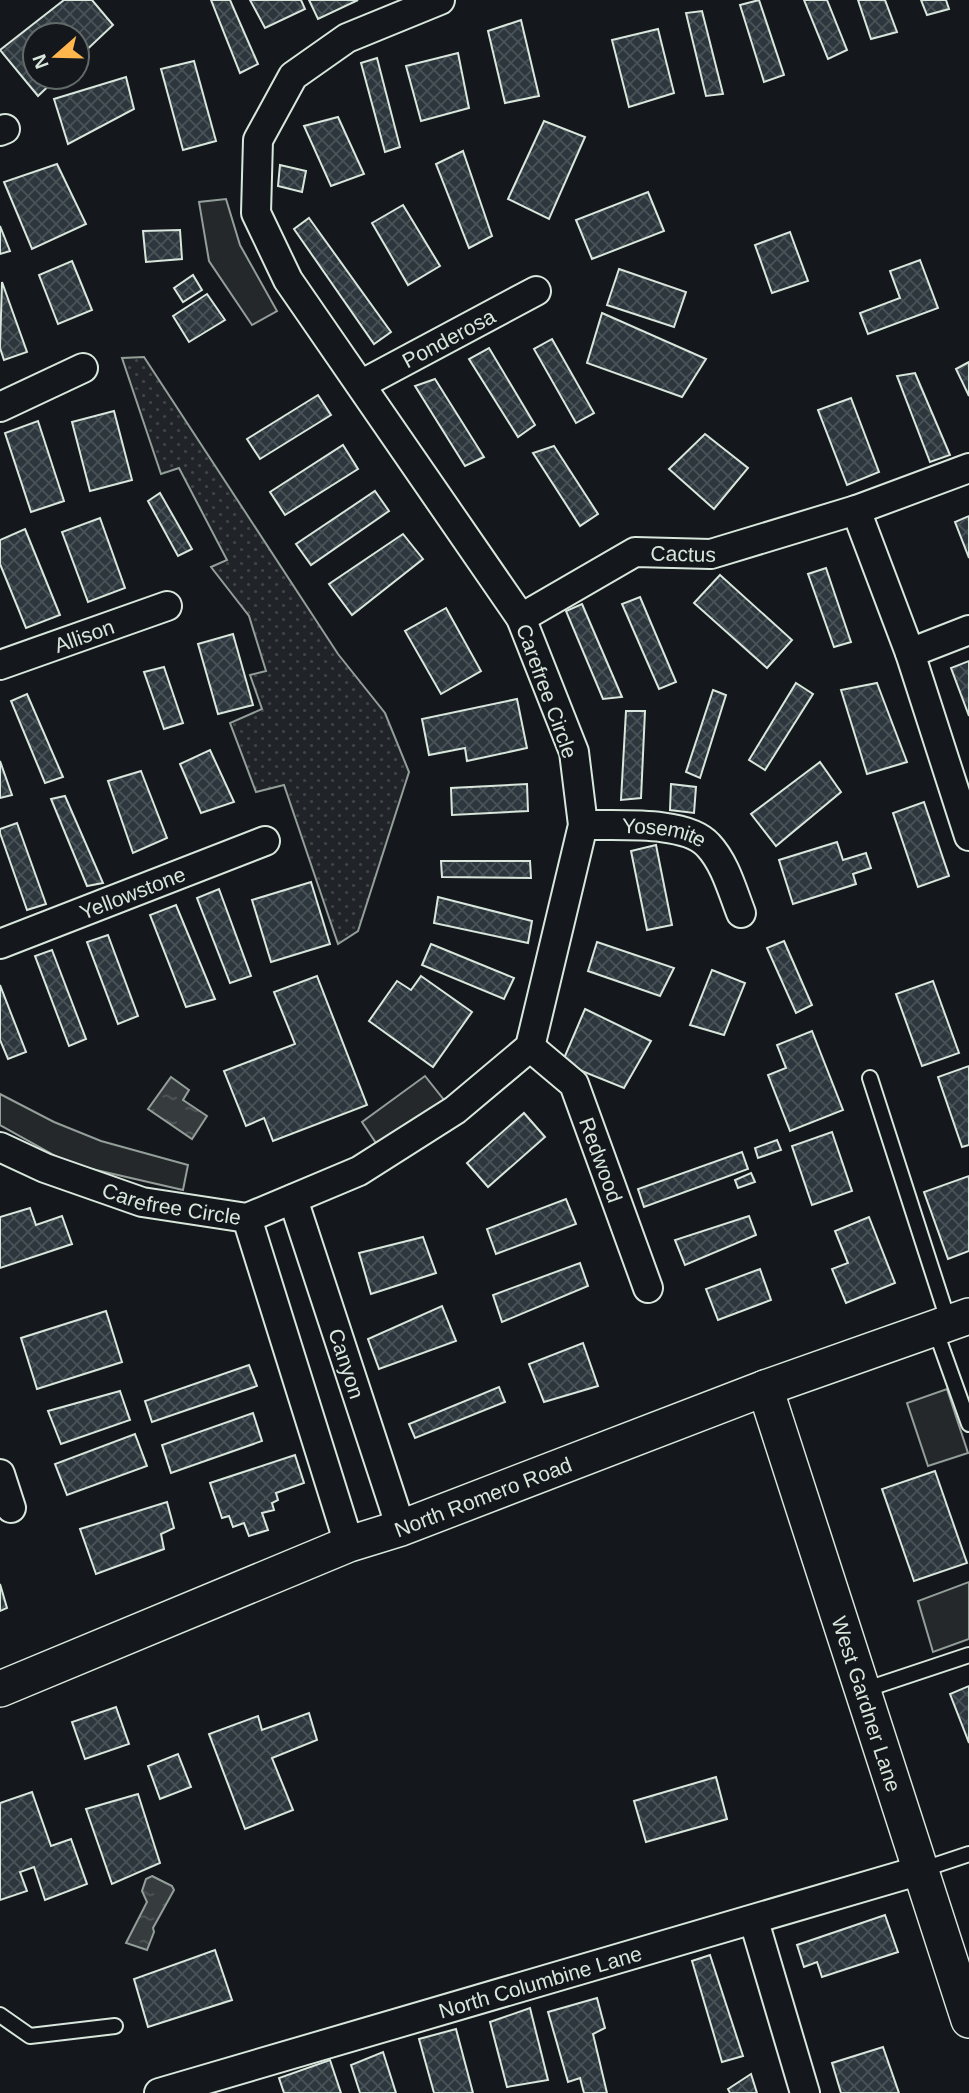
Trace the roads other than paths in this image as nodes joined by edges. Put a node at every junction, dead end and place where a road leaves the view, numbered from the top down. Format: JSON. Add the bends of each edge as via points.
{"nodes":[{"id":1,"x":440,"y":0,"type":"edge"},
{"id":2,"x":536,"y":291,"type":"dead end"},
{"id":3,"x":83,"y":368,"type":"dead end"},
{"id":4,"x":362,"y":384,"type":"junction"},
{"id":5,"x":0,"y":407,"type":"edge"},
{"id":6,"x":969,"y":468,"type":"edge"},
{"id":7,"x":856,"y":510,"type":"junction"},
{"id":8,"x":167,"y":606,"type":"dead end"},
{"id":9,"x":521,"y":618,"type":"junction"},
{"id":10,"x":969,"y":630,"type":"edge"},
{"id":11,"x":910,"y":653,"type":"junction"},
{"id":12,"x":0,"y":666,"type":"edge"},
{"id":13,"x":583,"y":825,"type":"junction"},
{"id":14,"x":969,"y":836,"type":"edge"},
{"id":15,"x":265,"y":841,"type":"dead end"},
{"id":16,"x":741,"y":913,"type":"dead end"},
{"id":17,"x":0,"y":944,"type":"edge"},
{"id":18,"x":530,"y":1047,"type":"junction"},
{"id":19,"x":870,"y":1078,"type":"dead end"},
{"id":20,"x":0,"y":1147,"type":"edge"},
{"id":21,"x":293,"y":1199,"type":"junction"},
{"id":22,"x":247,"y":1218,"type":"junction"},
{"id":23,"x":648,"y":1288,"type":"dead end"},
{"id":24,"x":951,"y":1322,"type":"edge"},
{"id":25,"x":765,"y":1388,"type":"junction"},
{"id":26,"x":969,"y":1423,"type":"edge"},
{"id":27,"x":0,"y":1474,"type":"edge"},
{"id":28,"x":11,"y":1508,"type":"dead end"},
{"id":29,"x":401,"y":1528,"type":"junction"},
{"id":30,"x":349,"y":1544,"type":"junction"},
{"id":31,"x":969,"y":1655,"type":"edge"},
{"id":32,"x":0,"y":1689,"type":"edge"},
{"id":33,"x":863,"y":1691,"type":"junction"},
{"id":34,"x":969,"y":1854,"type":"edge"},
{"id":35,"x":921,"y":1870,"type":"junction"},
{"id":36,"x":754,"y":1921,"type":"junction"},
{"id":37,"x":0,"y":2015,"type":"edge"},
{"id":38,"x":969,"y":2020,"type":"edge"},
{"id":39,"x":115,"y":2026,"type":"dead end"},
{"id":40,"x":159,"y":2093,"type":"edge"},
{"id":41,"x":805,"y":2093,"type":"edge"}],
"edges":[{"from":1,"to":4,"type":"street","name":"Carefree Circle","via":[[347,38],[293,76],[258,141],[256,213],[288,280]]},
{"from":2,"to":4,"type":"street","name":"Ponderosa"},
{"from":3,"to":5,"type":"street"},
{"from":4,"to":9,"type":"street","name":"Carefree Circle"},
{"from":6,"to":7,"type":"street","name":"Cactus"},
{"from":7,"to":9,"type":"street","name":"Cactus","via":[[711,554],[635,552]]},
{"from":7,"to":11,"type":"street"},
{"from":8,"to":12,"type":"street","name":"Allison"},
{"from":9,"to":13,"type":"street","name":"Carefree Circle","via":[[573,752]]},
{"from":10,"to":11,"type":"street"},
{"from":11,"to":14,"type":"street"},
{"from":13,"to":16,"type":"street","name":"Yosemite","via":[[691,832],[708,844],[724,868]]},
{"from":13,"to":18,"type":"street","name":"Carefree Circle"},
{"from":15,"to":17,"type":"street","name":"Yellowstone"},
{"from":18,"to":21,"type":"street","name":"Carefree Circle","via":[[455,1110],[359,1171]]},
{"from":18,"to":23,"type":"street","name":"Redwood","via":[[574,1084]]},
{"from":19,"to":24,"type":"lane"},
{"from":20,"to":22,"type":"street","name":"Carefree Circle","via":[[142,1202]]},
{"from":21,"to":22,"type":"street","name":"Carefree Circle"},
{"from":21,"to":29,"type":"street","name":"Canyon"},
{"from":22,"to":30,"type":"street"},
{"from":24,"to":25,"type":"street","name":"North Romero Road"},
{"from":24,"to":26,"type":"lane"},
{"from":25,"to":29,"type":"street","name":"North Romero Road"},
{"from":25,"to":33,"type":"street","name":"West Gardner Lane"},
{"from":27,"to":28,"type":"street"},
{"from":29,"to":30,"type":"street","name":"North Romero Road"},
{"from":30,"to":32,"type":"street","name":"North Romero Road"},
{"from":31,"to":33,"type":"lane"},
{"from":33,"to":35,"type":"street","name":"West Gardner Lane"},
{"from":34,"to":35,"type":"lane"},
{"from":35,"to":36,"type":"street","name":"North Columbine Lane"},
{"from":35,"to":38,"type":"street","name":"West Gardner Lane"},
{"from":36,"to":40,"type":"street","name":"North Columbine Lane"},
{"from":36,"to":41,"type":"street"},
{"from":37,"to":39,"type":"lane","via":[[30,2036]]}]}
